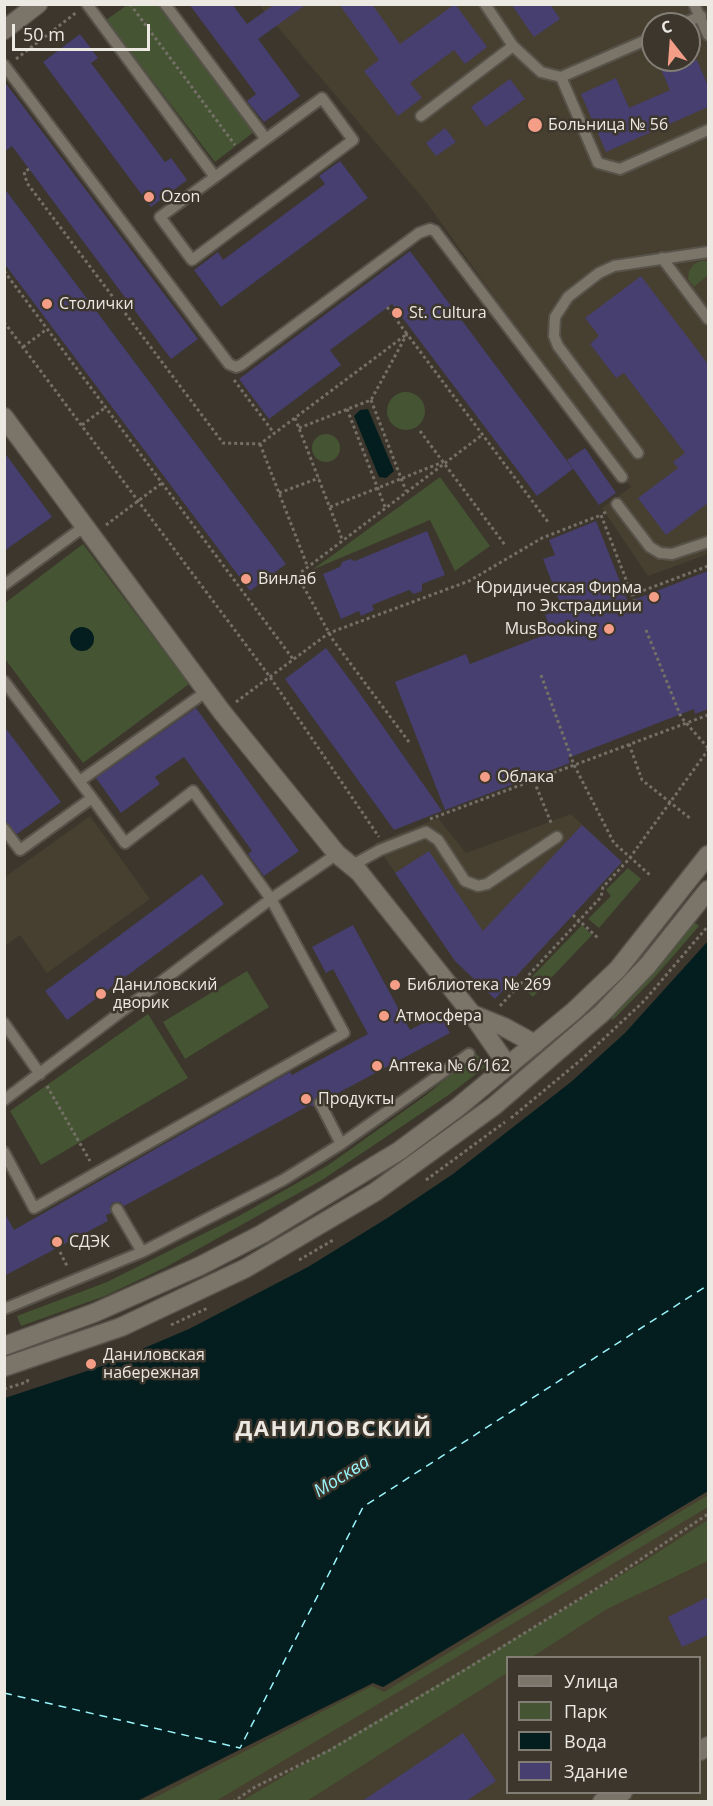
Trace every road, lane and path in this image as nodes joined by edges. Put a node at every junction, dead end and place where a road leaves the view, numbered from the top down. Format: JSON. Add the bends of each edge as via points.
{"nodes":[{"id":1,"x":38,"y":4,"type":"edge"},
{"id":2,"x":130,"y":4,"type":"edge"},
{"id":3,"x":165,"y":4,"type":"edge"},
{"id":4,"x":485,"y":4,"type":"edge"},
{"id":5,"x":87,"y":5,"type":"edge"},
{"id":6,"x":701,"y":16,"type":"edge"},
{"id":7,"x":4,"y":30,"type":"edge"},
{"id":8,"x":708,"y":35,"type":"edge"},
{"id":9,"x":641,"y":42,"type":"edge"},
{"id":10,"x":513,"y":46,"type":"junction"},
{"id":11,"x":5,"y":65,"type":"edge"},
{"id":12,"x":561,"y":77,"type":"junction"},
{"id":13,"x":421,"y":116,"type":"dead end"},
{"id":14,"x":708,"y":130,"type":"edge"},
{"id":15,"x":266,"y":139,"type":"junction"},
{"id":16,"x":243,"y":156,"type":"junction"},
{"id":17,"x":215,"y":177,"type":"junction"},
{"id":18,"x":708,"y":252,"type":"edge"},
{"id":19,"x":662,"y":258,"type":"junction"},
{"id":20,"x":4,"y":271,"type":"edge"},
{"id":21,"x":708,"y":319,"type":"edge"},
{"id":22,"x":4,"y":322,"type":"edge"},
{"id":23,"x":47,"y":329,"type":"junction"},
{"id":24,"x":23,"y":347,"type":"junction"},
{"id":25,"x":235,"y":381,"type":"dead end"},
{"id":26,"x":371,"y":400,"type":"junction"},
{"id":27,"x":106,"y":407,"type":"junction"},
{"id":28,"x":347,"y":409,"type":"junction"},
{"id":29,"x":4,"y":417,"type":"edge"},
{"id":30,"x":295,"y":418,"type":"dead end"},
{"id":31,"x":82,"y":425,"type":"junction"},
{"id":32,"x":299,"y":428,"type":"junction"},
{"id":33,"x":420,"y":431,"type":"dead end"},
{"id":34,"x":274,"y":433,"type":"dead end"},
{"id":35,"x":482,"y":435,"type":"junction"},
{"id":36,"x":260,"y":444,"type":"dead end"},
{"id":37,"x":638,"y":453,"type":"dead end"},
{"id":38,"x":444,"y":463,"type":"junction"},
{"id":39,"x":622,"y":477,"type":"dead end"},
{"id":40,"x":319,"y":478,"type":"junction"},
{"id":41,"x":401,"y":478,"type":"junction"},
{"id":42,"x":162,"y":483,"type":"junction"},
{"id":43,"x":378,"y":488,"type":"junction"},
{"id":44,"x":406,"y":491,"type":"junction"},
{"id":45,"x":279,"y":494,"type":"junction"},
{"id":46,"x":138,"y":501,"type":"junction"},
{"id":47,"x":617,"y":504,"type":"joint"},
{"id":48,"x":330,"y":507,"type":"junction"},
{"id":49,"x":385,"y":507,"type":"junction"},
{"id":50,"x":601,"y":515,"type":"junction"},
{"id":51,"x":548,"y":522,"type":"dead end"},
{"id":52,"x":88,"y":531,"type":"junction"},
{"id":53,"x":342,"y":539,"type":"junction"},
{"id":54,"x":708,"y":542,"type":"edge"},
{"id":55,"x":505,"y":545,"type":"dead end"},
{"id":56,"x":307,"y":566,"type":"junction"},
{"id":57,"x":708,"y":566,"type":"edge"},
{"id":58,"x":4,"y":585,"type":"edge"},
{"id":59,"x":632,"y":595,"type":"junction"},
{"id":60,"x":634,"y":600,"type":"dead end"},
{"id":61,"x":646,"y":630,"type":"dead end"},
{"id":62,"x":328,"y":633,"type":"junction"},
{"id":63,"x":293,"y":659,"type":"junction"},
{"id":64,"x":541,"y":675,"type":"dead end"},
{"id":65,"x":270,"y":676,"type":"junction"},
{"id":66,"x":4,"y":681,"type":"edge"},
{"id":67,"x":207,"y":691,"type":"junction"},
{"id":68,"x":222,"y":712,"type":"junction"},
{"id":69,"x":708,"y":715,"type":"edge"},
{"id":70,"x":686,"y":723,"type":"junction"},
{"id":71,"x":409,"y":742,"type":"dead end"},
{"id":72,"x":629,"y":744,"type":"junction"},
{"id":73,"x":708,"y":749,"type":"edge"},
{"id":74,"x":574,"y":765,"type":"junction"},
{"id":75,"x":81,"y":780,"type":"junction"},
{"id":76,"x":534,"y":780,"type":"junction"},
{"id":77,"x":92,"y":798,"type":"junction"},
{"id":78,"x":671,"y":803,"type":"junction"},
{"id":79,"x":691,"y":819,"type":"dead end"},
{"id":80,"x":420,"y":823,"type":"dead end"},
{"id":81,"x":4,"y":829,"type":"edge"},
{"id":82,"x":389,"y":834,"type":"dead end"},
{"id":83,"x":557,"y":837,"type":"joint"},
{"id":84,"x":708,"y":855,"type":"edge"},
{"id":85,"x":628,"y":859,"type":"junction"},
{"id":86,"x":344,"y":860,"type":"junction"},
{"id":87,"x":650,"y":875,"type":"dead end"},
{"id":88,"x":708,"y":890,"type":"edge"},
{"id":89,"x":272,"y":899,"type":"junction"},
{"id":90,"x":573,"y":915,"type":"dead end"},
{"id":91,"x":579,"y":920,"type":"junction"},
{"id":92,"x":598,"y":938,"type":"dead end"},
{"id":93,"x":479,"y":1017,"type":"junction"},
{"id":94,"x":4,"y":1023,"type":"edge"},
{"id":95,"x":535,"y":1044,"type":"junction"},
{"id":96,"x":468,"y":1054,"type":"dead end"},
{"id":97,"x":508,"y":1066,"type":"junction"},
{"id":98,"x":40,"y":1074,"type":"junction"},
{"id":99,"x":4,"y":1100,"type":"edge"},
{"id":100,"x":320,"y":1103,"type":"dead end"},
{"id":101,"x":341,"y":1144,"type":"junction"},
{"id":102,"x":4,"y":1152,"type":"edge"},
{"id":103,"x":98,"y":1174,"type":"junction"},
{"id":104,"x":117,"y":1209,"type":"dead end"},
{"id":105,"x":142,"y":1252,"type":"junction"},
{"id":106,"x":4,"y":1309,"type":"edge"},
{"id":107,"x":5,"y":1343,"type":"edge"},
{"id":108,"x":4,"y":1367,"type":"edge"},
{"id":109,"x":31,"y":1372,"type":"dead end"},
{"id":110,"x":4,"y":1389,"type":"edge"},
{"id":111,"x":708,"y":1514,"type":"edge"},
{"id":112,"x":619,"y":1794,"type":"edge"},
{"id":113,"x":233,"y":1802,"type":"edge"},
{"id":114,"x":602,"y":1802,"type":"edge"}],
"edges":[{"from":1,"to":7,"type":"main road"},
{"from":2,"to":16,"type":"path"},
{"from":3,"to":15,"type":"lane"},
{"from":4,"to":10,"type":"lane"},
{"from":5,"to":11,"type":"path"},
{"from":5,"to":17,"type":"lane"},
{"from":6,"to":8,"type":"lane"},
{"from":9,"to":12,"type":"lane"},
{"from":10,"to":12,"type":"lane","via":[[541,72]]},
{"from":10,"to":13,"type":"lane"},
{"from":11,"to":39,"type":"lane","via":[[232,367],[241,365],[418,233],[430,229]]},
{"from":12,"to":14,"type":"lane","via":[[598,164],[620,169]]},
{"from":15,"to":16,"type":"lane"},
{"from":15,"to":17,"type":"lane","via":[[322,98],[353,140],[192,260],[160,217]]},
{"from":16,"to":17,"type":"lane"},
{"from":18,"to":19,"type":"lane"},
{"from":19,"to":21,"type":"lane"},
{"from":19,"to":37,"type":"lane","via":[[621,264],[599,273],[562,303],[554,326],[558,346]]},
{"from":20,"to":23,"type":"path"},
{"from":22,"to":24,"type":"path"},
{"from":23,"to":24,"type":"path"},
{"from":23,"to":27,"type":"path"},
{"from":24,"to":31,"type":"path"},
{"from":25,"to":34,"type":"path"},
{"from":26,"to":28,"type":"path"},
{"from":26,"to":35,"type":"path","via":[[407,334]]},
{"from":26,"to":41,"type":"path"},
{"from":27,"to":31,"type":"path"},
{"from":27,"to":42,"type":"path"},
{"from":28,"to":32,"type":"path"},
{"from":28,"to":43,"type":"path"},
{"from":29,"to":52,"type":"main road"},
{"from":30,"to":32,"type":"path"},
{"from":31,"to":46,"type":"path"},
{"from":32,"to":40,"type":"path"},
{"from":33,"to":38,"type":"path"},
{"from":35,"to":38,"type":"path"},
{"from":35,"to":51,"type":"path"},
{"from":36,"to":45,"type":"path"},
{"from":38,"to":41,"type":"path"},
{"from":38,"to":44,"type":"path"},
{"from":38,"to":55,"type":"path"},
{"from":40,"to":45,"type":"path"},
{"from":40,"to":48,"type":"path"},
{"from":41,"to":43,"type":"path"},
{"from":41,"to":44,"type":"path"},
{"from":42,"to":46,"type":"path"},
{"from":42,"to":63,"type":"path"},
{"from":43,"to":48,"type":"path"},
{"from":43,"to":49,"type":"path"},
{"from":44,"to":49,"type":"path"},
{"from":45,"to":56,"type":"path"},
{"from":46,"to":52,"type":"path"},
{"from":46,"to":65,"type":"path"},
{"from":47,"to":50,"type":"path"},
{"from":47,"to":54,"type":"lane","via":[[650,547],[660,553],[672,554]]},
{"from":48,"to":53,"type":"path"},
{"from":49,"to":53,"type":"path"},
{"from":50,"to":59,"type":"path"},
{"from":50,"to":62,"type":"path","via":[[542,538],[469,581]]},
{"from":52,"to":58,"type":"lane"},
{"from":52,"to":67,"type":"main road"},
{"from":53,"to":56,"type":"path"},
{"from":56,"to":62,"type":"path","via":[[300,578]]},
{"from":57,"to":59,"type":"path"},
{"from":59,"to":60,"type":"path"},
{"from":61,"to":70,"type":"path"},
{"from":62,"to":63,"type":"path"},
{"from":62,"to":71,"type":"path"},
{"from":63,"to":65,"type":"path"},
{"from":64,"to":74,"type":"path"},
{"from":65,"to":68,"type":"path"},
{"from":65,"to":82,"type":"path","via":[[379,837]]},
{"from":66,"to":75,"type":"lane"},
{"from":67,"to":68,"type":"main road"},
{"from":67,"to":75,"type":"lane"},
{"from":68,"to":86,"type":"main road"},
{"from":69,"to":70,"type":"path"},
{"from":70,"to":72,"type":"path"},
{"from":70,"to":73,"type":"path"},
{"from":72,"to":74,"type":"path"},
{"from":72,"to":78,"type":"path","via":[[642,780]]},
{"from":73,"to":78,"type":"path"},
{"from":74,"to":76,"type":"path"},
{"from":74,"to":85,"type":"path","via":[[614,843]]},
{"from":75,"to":77,"type":"lane"},
{"from":76,"to":80,"type":"path"},
{"from":76,"to":83,"type":"path"},
{"from":77,"to":81,"type":"lane","via":[[20,850]]},
{"from":77,"to":89,"type":"lane","via":[[126,843],[193,791]]},
{"from":78,"to":79,"type":"path"},
{"from":78,"to":85,"type":"path"},
{"from":83,"to":86,"type":"lane","via":[[488,884],[478,886],[465,881],[438,840],[426,832]]},
{"from":84,"to":95,"type":"main road","via":[[618,969]]},
{"from":85,"to":87,"type":"path"},
{"from":85,"to":91,"type":"path"},
{"from":86,"to":89,"type":"lane"},
{"from":86,"to":93,"type":"main road","via":[[359,872]]},
{"from":88,"to":108,"type":"main road","via":[[648,965],[602,1013],[494,1106],[375,1192],[246,1268],[121,1327]]},
{"from":89,"to":98,"type":"lane"},
{"from":89,"to":103,"type":"lane","via":[[344,1033],[299,1065]]},
{"from":90,"to":91,"type":"path"},
{"from":91,"to":92,"type":"path"},
{"from":91,"to":93,"type":"path"},
{"from":93,"to":95,"type":"main road"},
{"from":93,"to":97,"type":"main road"},
{"from":94,"to":98,"type":"lane"},
{"from":95,"to":97,"type":"main road"},
{"from":96,"to":101,"type":"lane"},
{"from":97,"to":107,"type":"main road","via":[[399,1151],[262,1234],[94,1313]]},
{"from":98,"to":99,"type":"lane"},
{"from":98,"to":103,"type":"path"},
{"from":100,"to":101,"type":"lane"},
{"from":101,"to":105,"type":"lane","via":[[283,1180]]},
{"from":102,"to":103,"type":"lane","via":[[34,1208]]},
{"from":104,"to":105,"type":"lane"},
{"from":105,"to":106,"type":"lane"},
{"from":109,"to":110,"type":"path","via":[[27,1382]]},
{"from":111,"to":113,"type":"path","via":[[468,1668],[330,1750],[255,1786]]},
{"from":112,"to":114,"type":"main road"}]}
